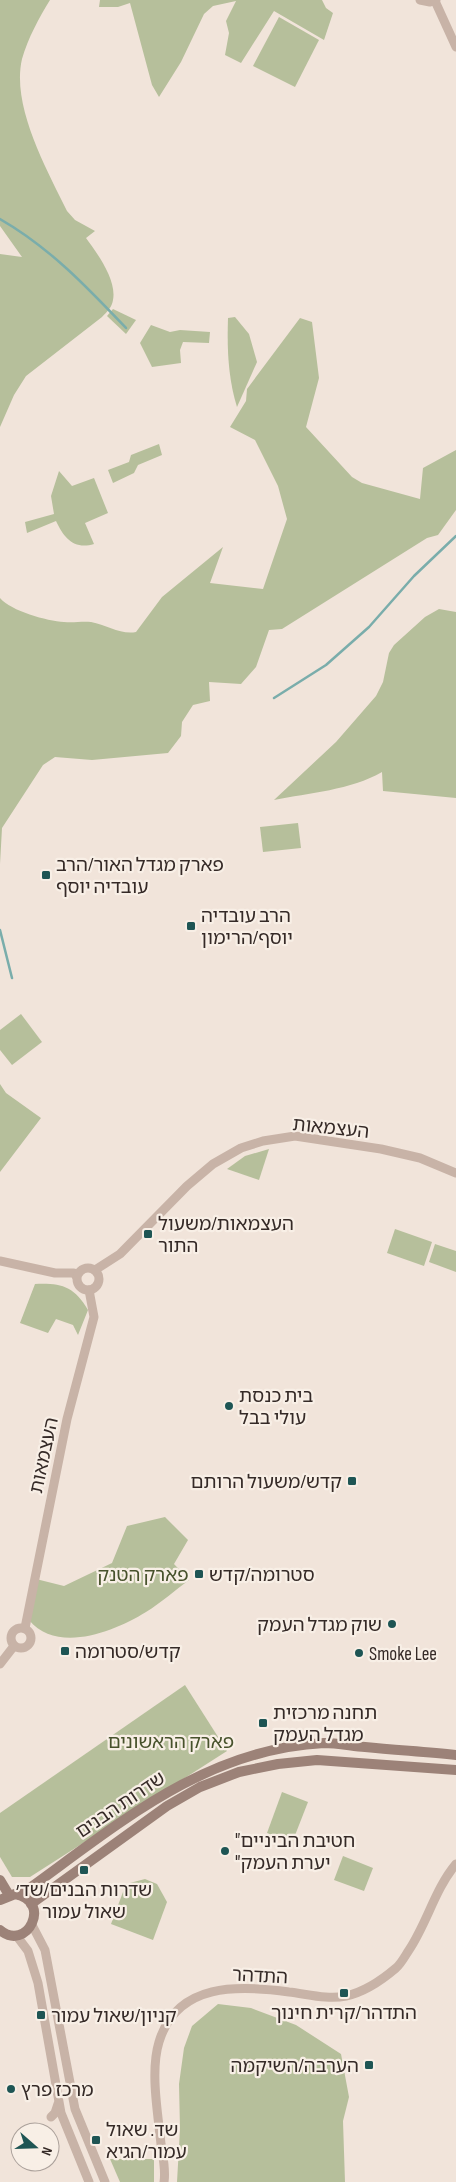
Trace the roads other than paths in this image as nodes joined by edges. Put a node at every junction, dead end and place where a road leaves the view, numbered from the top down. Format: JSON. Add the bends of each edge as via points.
{"nodes":[{"id":1,"x":420,"y":0,"type":"edge"},
{"id":2,"x":435,"y":0,"type":"edge"},
{"id":3,"x":456,"y":47,"type":"edge"},
{"id":4,"x":456,"y":1173,"type":"edge"},
{"id":5,"x":0,"y":1261,"type":"edge"},
{"id":6,"x":95,"y":1270,"type":"junction"},
{"id":7,"x":76,"y":1276,"type":"junction"},
{"id":8,"x":89,"y":1290,"type":"junction"},
{"id":9,"x":25,"y":1628,"type":"junction"},
{"id":10,"x":14,"y":1646,"type":"junction"},
{"id":11,"x":0,"y":1664,"type":"edge"},
{"id":12,"x":456,"y":1755,"type":"edge"},
{"id":13,"x":456,"y":1770,"type":"edge"},
{"id":14,"x":456,"y":1864,"type":"edge"},
{"id":15,"x":0,"y":1880,"type":"edge"},
{"id":16,"x":20,"y":1895,"type":"junction"},
{"id":17,"x":4,"y":1897,"type":"edge"},
{"id":18,"x":31,"y":1904,"type":"junction"},
{"id":19,"x":32,"y":1925,"type":"junction"},
{"id":20,"x":1,"y":1933,"type":"edge"},
{"id":21,"x":16,"y":1936,"type":"junction"},
{"id":22,"x":89,"y":2182,"type":"edge"},
{"id":23,"x":105,"y":2182,"type":"edge"},
{"id":24,"x":164,"y":2182,"type":"edge"}],
"edges":[{"from":1,"to":2,"type":"street"},
{"from":2,"to":3,"type":"street"},
{"from":4,"to":6,"type":"street","name":"העצמאות","via":[[420,1158],[372,1147],[295,1136],[262,1141],[241,1148],[213,1164],[120,1254]]},
{"from":5,"to":7,"type":"street","via":[[55,1273],[74,1273]]},
{"from":6,"to":7,"type":"street","via":[[82,1269]]},
{"from":6,"to":8,"type":"street","via":[[99,1276],[98,1284]]},
{"from":7,"to":8,"type":"street","via":[[79,1287]]},
{"from":8,"to":9,"type":"street","name":"העצמאות","via":[[94,1317],[67,1419]]},
{"from":9,"to":10,"type":"street","via":[[12,1633],[10,1639]]},
{"from":9,"to":10,"type":"street","via":[[30,1633],[30,1642],[23,1648]]},
{"from":10,"to":11,"type":"street"},
{"from":12,"to":16,"type":"main road","name":"שדרות הבנים","via":[[324,1743],[276,1750],[230,1762],[154,1799]]},
{"from":13,"to":18,"type":"main road","name":"שדרות הבנים","via":[[317,1760],[239,1772],[200,1787],[167,1806]]},
{"from":14,"to":24,"type":"street","name":"התדהר","via":[[444,1878],[418,1936],[398,1967],[375,1983],[346,1996],[241,1987],[220,1989],[198,1996],[181,2007],[166,2023],[158,2044],[155,2072]]},
{"from":15,"to":17,"type":"main road"},
{"from":16,"to":17,"type":"main road"},
{"from":16,"to":18,"type":"main road"},
{"from":18,"to":19,"type":"main road","via":[[34,1910]]},
{"from":19,"to":21,"type":"main road"},
{"from":19,"to":23,"type":"street","via":[[45,1950],[75,2109]]},
{"from":20,"to":21,"type":"main road"},
{"from":21,"to":22,"type":"street","via":[[28,1951],[38,1983],[58,2099]]}]}
